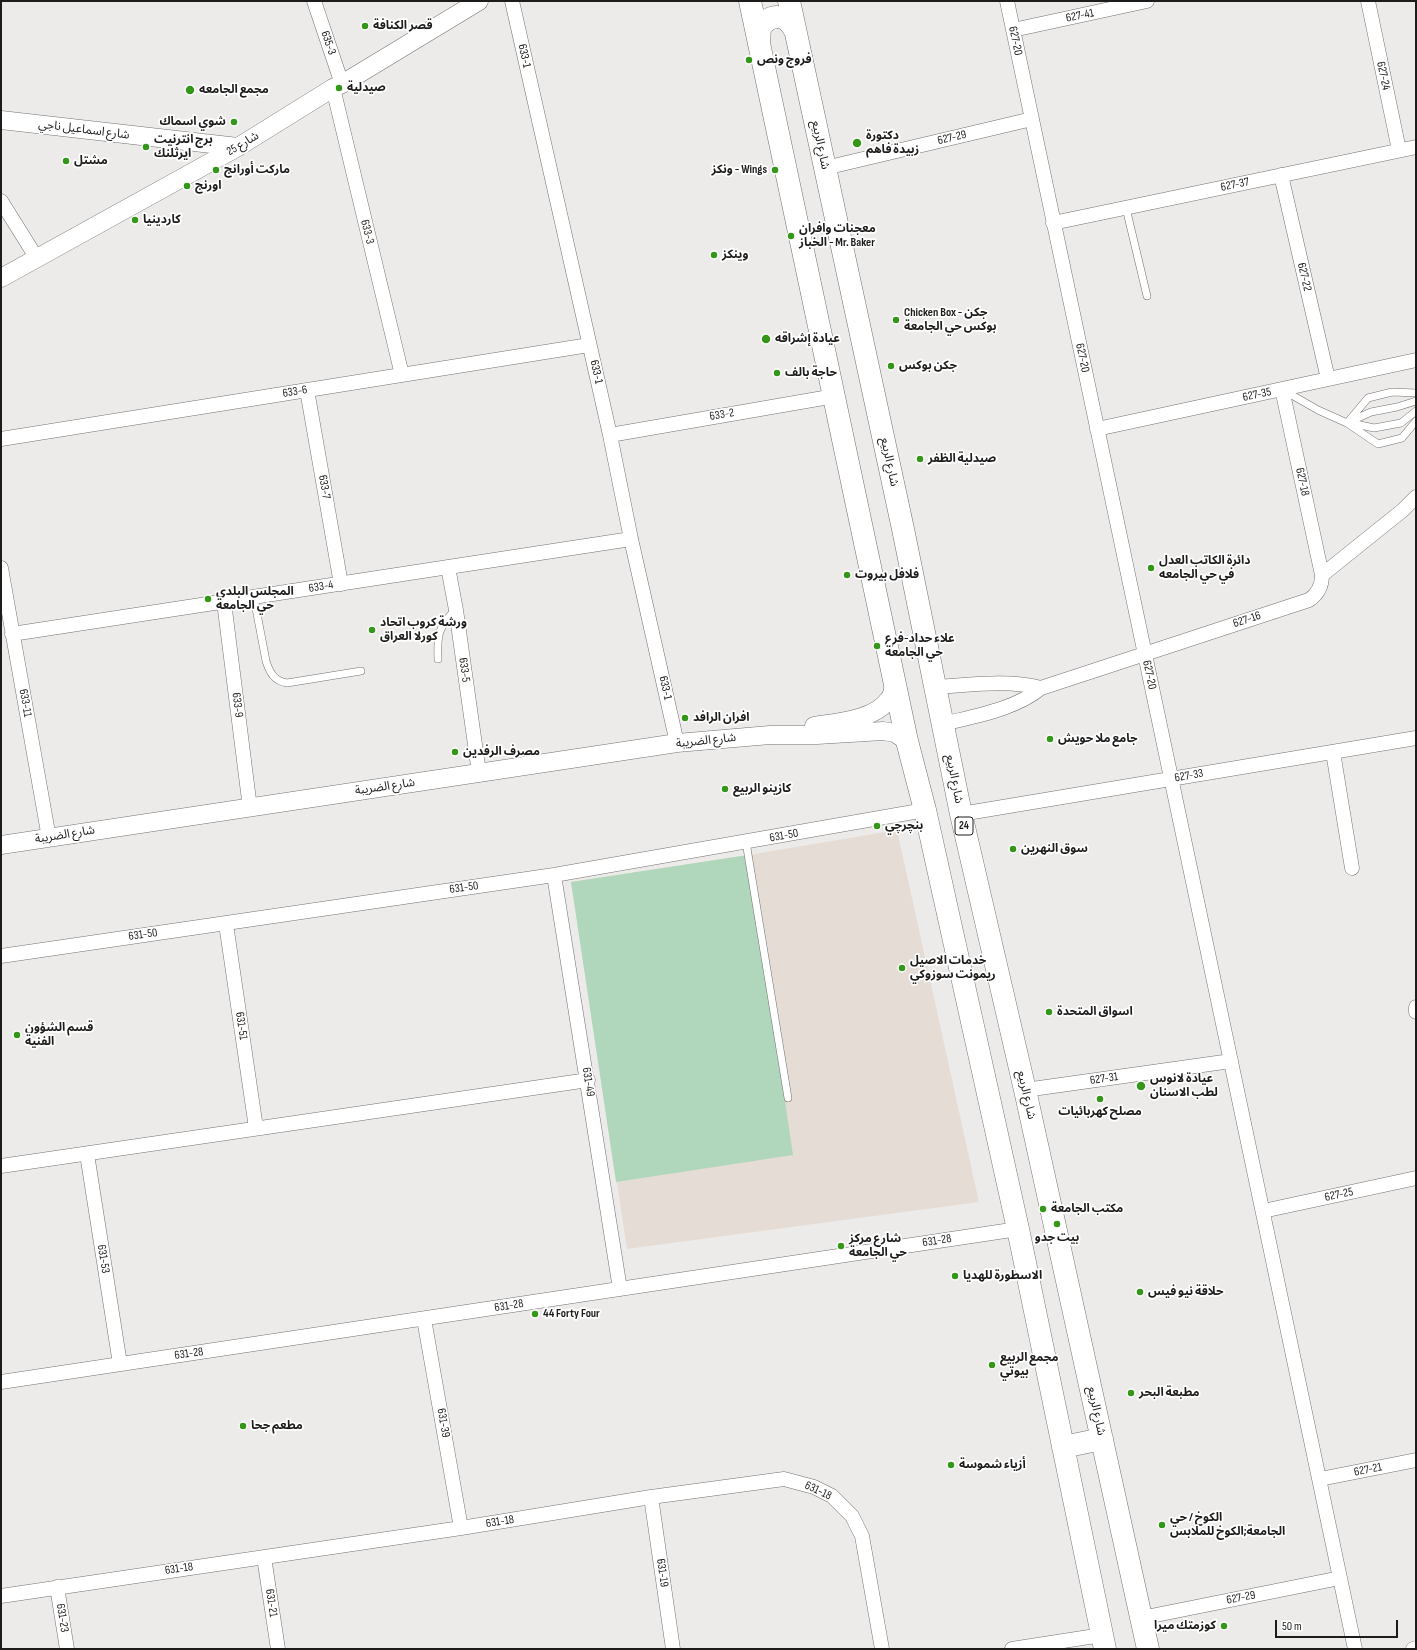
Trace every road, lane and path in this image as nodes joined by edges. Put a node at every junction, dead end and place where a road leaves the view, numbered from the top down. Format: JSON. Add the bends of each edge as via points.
{"nodes":[{"id":1,"x":314,"y":1,"type":"edge"},
{"id":2,"x":479,"y":1,"type":"edge"},
{"id":3,"x":512,"y":1,"type":"edge"},
{"id":4,"x":750,"y":1,"type":"edge"},
{"id":5,"x":789,"y":1,"type":"edge"},
{"id":6,"x":1007,"y":1,"type":"edge"},
{"id":7,"x":1147,"y":1,"type":"edge"},
{"id":8,"x":1368,"y":1,"type":"edge"},
{"id":9,"x":1013,"y":30,"type":"junction"},
{"id":10,"x":795,"y":31,"type":"junction"},
{"id":11,"x":759,"y":42,"type":"junction"},
{"id":12,"x":338,"y":86,"type":"junction"},
{"id":13,"x":1032,"y":119,"type":"junction"},
{"id":14,"x":1,"y":120,"type":"edge"},
{"id":15,"x":238,"y":147,"type":"junction"},
{"id":16,"x":1416,"y":147,"type":"edge"},
{"id":17,"x":1399,"y":150,"type":"junction"},
{"id":18,"x":826,"y":168,"type":"junction"},
{"id":19,"x":1281,"y":175,"type":"junction"},
{"id":20,"x":1,"y":201,"type":"edge"},
{"id":21,"x":1126,"y":208,"type":"junction"},
{"id":22,"x":1054,"y":223,"type":"junction"},
{"id":23,"x":36,"y":258,"type":"junction"},
{"id":24,"x":1,"y":278,"type":"edge"},
{"id":25,"x":1147,"y":296,"type":"dead end"},
{"id":26,"x":589,"y":344,"type":"junction"},
{"id":27,"x":1416,"y":360,"type":"edge"},
{"id":28,"x":402,"y":375,"type":"junction"},
{"id":29,"x":1328,"y":379,"type":"junction"},
{"id":30,"x":1282,"y":389,"type":"junction"},
{"id":31,"x":307,"y":390,"type":"junction"},
{"id":32,"x":1416,"y":393,"type":"edge"},
{"id":33,"x":835,"y":396,"type":"junction"},
{"id":34,"x":1416,"y":401,"type":"edge"},
{"id":35,"x":1416,"y":411,"type":"edge"},
{"id":36,"x":1416,"y":421,"type":"edge"},
{"id":37,"x":1347,"y":422,"type":"junction"},
{"id":38,"x":1097,"y":429,"type":"junction"},
{"id":39,"x":610,"y":435,"type":"junction"},
{"id":40,"x":1,"y":439,"type":"edge"},
{"id":41,"x":1416,"y":497,"type":"edge"},
{"id":42,"x":631,"y":539,"type":"junction"},
{"id":43,"x":448,"y":567,"type":"junction"},
{"id":44,"x":1,"y":568,"type":"edge"},
{"id":45,"x":1322,"y":575,"type":"junction"},
{"id":46,"x":341,"y":584,"type":"junction"},
{"id":47,"x":254,"y":598,"type":"junction"},
{"id":48,"x":224,"y":602,"type":"junction"},
{"id":49,"x":456,"y":610,"type":"junction"},
{"id":50,"x":12,"y":634,"type":"junction"},
{"id":51,"x":1145,"y":654,"type":"junction"},
{"id":52,"x":438,"y":659,"type":"dead end"},
{"id":53,"x":361,"y":671,"type":"dead end"},
{"id":54,"x":895,"y":681,"type":"junction"},
{"id":55,"x":935,"y":687,"type":"junction"},
{"id":56,"x":1041,"y":688,"type":"junction"},
{"id":57,"x":943,"y":724,"type":"junction"},
{"id":58,"x":770,"y":735,"type":"junction"},
{"id":59,"x":1416,"y":738,"type":"edge"},
{"id":60,"x":907,"y":741,"type":"junction"},
{"id":61,"x":677,"y":743,"type":"junction"},
{"id":62,"x":1333,"y":752,"type":"junction"},
{"id":63,"x":479,"y":773,"type":"junction"},
{"id":64,"x":1171,"y":779,"type":"junction"},
{"id":65,"x":250,"y":808,"type":"junction"},
{"id":66,"x":926,"y":810,"type":"junction"},
{"id":67,"x":961,"y":814,"type":"junction"},
{"id":68,"x":49,"y":838,"type":"junction"},
{"id":69,"x":746,"y":842,"type":"junction"},
{"id":70,"x":1,"y":845,"type":"edge"},
{"id":71,"x":1352,"y":868,"type":"dead end"},
{"id":72,"x":554,"y":875,"type":"junction"},
{"id":73,"x":226,"y":924,"type":"junction"},
{"id":74,"x":1,"y":956,"type":"edge"},
{"id":75,"x":1416,"y":1008,"type":"edge"},
{"id":76,"x":1416,"y":1012,"type":"edge"},
{"id":77,"x":1231,"y":1061,"type":"junction"},
{"id":78,"x":588,"y":1080,"type":"junction"},
{"id":79,"x":1025,"y":1090,"type":"junction"},
{"id":80,"x":788,"y":1098,"type":"dead end"},
{"id":81,"x":256,"y":1128,"type":"junction"},
{"id":82,"x":87,"y":1154,"type":"junction"},
{"id":83,"x":1,"y":1166,"type":"edge"},
{"id":84,"x":1416,"y":1178,"type":"edge"},
{"id":85,"x":1263,"y":1211,"type":"junction"},
{"id":86,"x":1018,"y":1229,"type":"junction"},
{"id":87,"x":620,"y":1289,"type":"junction"},
{"id":88,"x":424,"y":1319,"type":"junction"},
{"id":89,"x":120,"y":1364,"type":"junction"},
{"id":90,"x":1,"y":1382,"type":"edge"},
{"id":91,"x":1102,"y":1439,"type":"junction"},
{"id":92,"x":1063,"y":1447,"type":"junction"},
{"id":93,"x":1416,"y":1460,"type":"edge"},
{"id":94,"x":1320,"y":1479,"type":"junction"},
{"id":95,"x":651,"y":1497,"type":"junction"},
{"id":96,"x":461,"y":1528,"type":"junction"},
{"id":97,"x":264,"y":1557,"type":"junction"},
{"id":98,"x":1340,"y":1578,"type":"junction"},
{"id":99,"x":57,"y":1587,"type":"junction"},
{"id":100,"x":1,"y":1596,"type":"edge"},
{"id":101,"x":1142,"y":1618,"type":"junction"},
{"id":102,"x":1103,"y":1642,"type":"edge"},
{"id":103,"x":67,"y":1649,"type":"edge"},
{"id":104,"x":278,"y":1649,"type":"edge"},
{"id":105,"x":673,"y":1649,"type":"edge"},
{"id":106,"x":882,"y":1649,"type":"edge"},
{"id":107,"x":1012,"y":1649,"type":"edge"},
{"id":108,"x":1148,"y":1649,"type":"edge"},
{"id":109,"x":1356,"y":1649,"type":"edge"}],
"edges":[{"from":1,"to":12,"type":"street","name":"635-3"},
{"from":2,"to":12,"type":"street","name":"شارع 25"},
{"from":3,"to":26,"type":"street","name":"633-1"},
{"from":4,"to":11,"type":"main road"},
{"from":5,"to":10,"type":"main road","name":"شارع الربيع","number":"24"},
{"from":6,"to":9,"type":"street","name":"627-20"},
{"from":7,"to":9,"type":"street","name":"627-41"},
{"from":8,"to":17,"type":"street","name":"627-24"},
{"from":9,"to":13,"type":"street","name":"627-20"},
{"from":10,"to":11,"type":"main road","via":[[788,20],[775,17],[760,28]]},
{"from":10,"to":18,"type":"main road","name":"شارع الربيع","number":"24"},
{"from":11,"to":33,"type":"main road"},
{"from":12,"to":15,"type":"street","name":"شارع 25"},
{"from":12,"to":28,"type":"street","name":"633-3"},
{"from":13,"to":18,"type":"street","name":"627-29"},
{"from":13,"to":22,"type":"street","name":"627-20"},
{"from":14,"to":15,"type":"street","name":"شارع اسماعيل ناجي"},
{"from":15,"to":23,"type":"street","name":"شارع 25"},
{"from":16,"to":17,"type":"street","name":"627-37"},
{"from":17,"to":19,"type":"street","name":"627-37"},
{"from":18,"to":55,"type":"main road","name":"شارع الربيع","number":"24"},
{"from":19,"to":21,"type":"street","name":"627-37"},
{"from":19,"to":29,"type":"street","name":"627-22"},
{"from":20,"to":23,"type":"street"},
{"from":21,"to":22,"type":"street","name":"627-37"},
{"from":21,"to":25,"type":"lane"},
{"from":22,"to":38,"type":"street","name":"627-20"},
{"from":23,"to":24,"type":"street","name":"شارع 25"},
{"from":26,"to":28,"type":"street","name":"633-6"},
{"from":26,"to":39,"type":"street","name":"633-1"},
{"from":27,"to":29,"type":"street","name":"627-35"},
{"from":28,"to":31,"type":"street","name":"633-6"},
{"from":29,"to":30,"type":"street","name":"627-35"},
{"from":30,"to":37,"type":"lane","via":[[1318,410]]},
{"from":30,"to":38,"type":"street","name":"627-35"},
{"from":30,"to":45,"type":"street","name":"627-18"},
{"from":31,"to":40,"type":"street","name":"633-6"},
{"from":31,"to":46,"type":"street","name":"633-7"},
{"from":32,"to":37,"type":"lane","via":[[1392,392],[1368,398]]},
{"from":33,"to":39,"type":"street","name":"633-2"},
{"from":33,"to":54,"type":"main road"},
{"from":34,"to":37,"type":"lane","via":[[1371,412]]},
{"from":35,"to":37,"type":"lane","via":[[1401,423],[1374,428]]},
{"from":36,"to":37,"type":"lane","via":[[1402,438],[1378,444]]},
{"from":38,"to":51,"type":"street","name":"627-20"},
{"from":39,"to":42,"type":"street","name":"633-1"},
{"from":41,"to":45,"type":"street"},
{"from":42,"to":43,"type":"street","name":"633-4"},
{"from":42,"to":61,"type":"street","name":"633-1"},
{"from":43,"to":46,"type":"street","name":"633-4"},
{"from":43,"to":49,"type":"street","name":"633-5"},
{"from":44,"to":50,"type":"street","name":"633-11"},
{"from":45,"to":51,"type":"street","name":"627-16","via":[[1321,586],[1309,600]]},
{"from":46,"to":47,"type":"street","name":"633-4"},
{"from":47,"to":48,"type":"street","name":"633-4"},
{"from":47,"to":53,"type":"lane","via":[[266,662],[278,681],[287,683]]},
{"from":48,"to":50,"type":"street","name":"633-4"},
{"from":48,"to":65,"type":"street","name":"633-9"},
{"from":49,"to":52,"type":"lane","via":[[443,625],[437,638]]},
{"from":49,"to":63,"type":"street","name":"633-5"},
{"from":50,"to":68,"type":"street","name":"633-11"},
{"from":51,"to":56,"type":"street","name":"627-16"},
{"from":51,"to":64,"type":"street","name":"627-20"},
{"from":54,"to":58,"type":"street","name":"شارع الضريبة","via":[[890,698],[871,714]]},
{"from":54,"to":60,"type":"main road"},
{"from":55,"to":56,"type":"street","via":[[1024,683]]},
{"from":55,"to":57,"type":"main road","name":"شارع الربيع","number":"24"},
{"from":56,"to":57,"type":"street","name":"627-16","via":[[1031,697]]},
{"from":57,"to":67,"type":"main road","name":"شارع الربيع","number":"24"},
{"from":58,"to":60,"type":"street","name":"شارع الضريبة","via":[[883,731],[895,733]]},
{"from":58,"to":61,"type":"street","name":"شارع الضريبة"},
{"from":59,"to":62,"type":"street","name":"627-33"},
{"from":60,"to":66,"type":"main road"},
{"from":61,"to":63,"type":"street","name":"شارع الضريبة"},
{"from":62,"to":64,"type":"street","name":"627-33"},
{"from":62,"to":71,"type":"street"},
{"from":63,"to":65,"type":"street","name":"شارع الضريبة"},
{"from":64,"to":67,"type":"street","name":"627-33"},
{"from":64,"to":77,"type":"street","name":"627-20"},
{"from":65,"to":68,"type":"street","name":"شارع الضريبة"},
{"from":66,"to":69,"type":"street","name":"631-50"},
{"from":66,"to":86,"type":"main road"},
{"from":67,"to":79,"type":"main road","name":"شارع الربيع","number":"24"},
{"from":68,"to":70,"type":"street","name":"شارع الضريبة"},
{"from":69,"to":72,"type":"street","name":"631-50"},
{"from":69,"to":80,"type":"lane"},
{"from":72,"to":73,"type":"street","name":"631-50"},
{"from":72,"to":78,"type":"street","name":"631-49"},
{"from":73,"to":74,"type":"street","name":"631-50"},
{"from":73,"to":81,"type":"street","name":"631-51"},
{"from":75,"to":76,"type":"street"},
{"from":77,"to":79,"type":"street","name":"627-31"},
{"from":77,"to":85,"type":"street","name":"627-20"},
{"from":78,"to":81,"type":"street"},
{"from":78,"to":87,"type":"street","name":"631-49"},
{"from":79,"to":91,"type":"main road","name":"شارع الربيع","number":"24"},
{"from":81,"to":82,"type":"street"},
{"from":82,"to":83,"type":"street"},
{"from":82,"to":89,"type":"street","name":"631-53"},
{"from":84,"to":85,"type":"street","name":"627-25"},
{"from":85,"to":94,"type":"street","name":"627-20"},
{"from":86,"to":87,"type":"street","name":"631-28"},
{"from":86,"to":92,"type":"main road"},
{"from":87,"to":88,"type":"street","name":"631-28"},
{"from":88,"to":89,"type":"street","name":"631-28"},
{"from":88,"to":96,"type":"street","name":"631-39"},
{"from":89,"to":90,"type":"street","name":"631-28"},
{"from":91,"to":92,"type":"main road"},
{"from":91,"to":101,"type":"main road","name":"شارع الربيع","number":"24"},
{"from":92,"to":102,"type":"main road"},
{"from":93,"to":94,"type":"street","name":"627-21"},
{"from":94,"to":98,"type":"street","name":"627-20"},
{"from":95,"to":96,"type":"street","name":"631-18"},
{"from":95,"to":105,"type":"street","name":"631-19"},
{"from":95,"to":106,"type":"street","name":"631-18","via":[[784,1479],[814,1486],[832,1496],[852,1516],[862,1536]]},
{"from":96,"to":97,"type":"street","name":"631-18"},
{"from":97,"to":99,"type":"street","name":"631-18"},
{"from":97,"to":104,"type":"street","name":"631-21"},
{"from":98,"to":101,"type":"street","name":"627-29"},
{"from":98,"to":109,"type":"street","name":"627-20"},
{"from":99,"to":100,"type":"street","name":"631-18"},
{"from":99,"to":103,"type":"street","name":"631-23"},
{"from":101,"to":108,"type":"main road","name":"شارع الربيع","number":"24"},
{"from":102,"to":107,"type":"street"}]}
